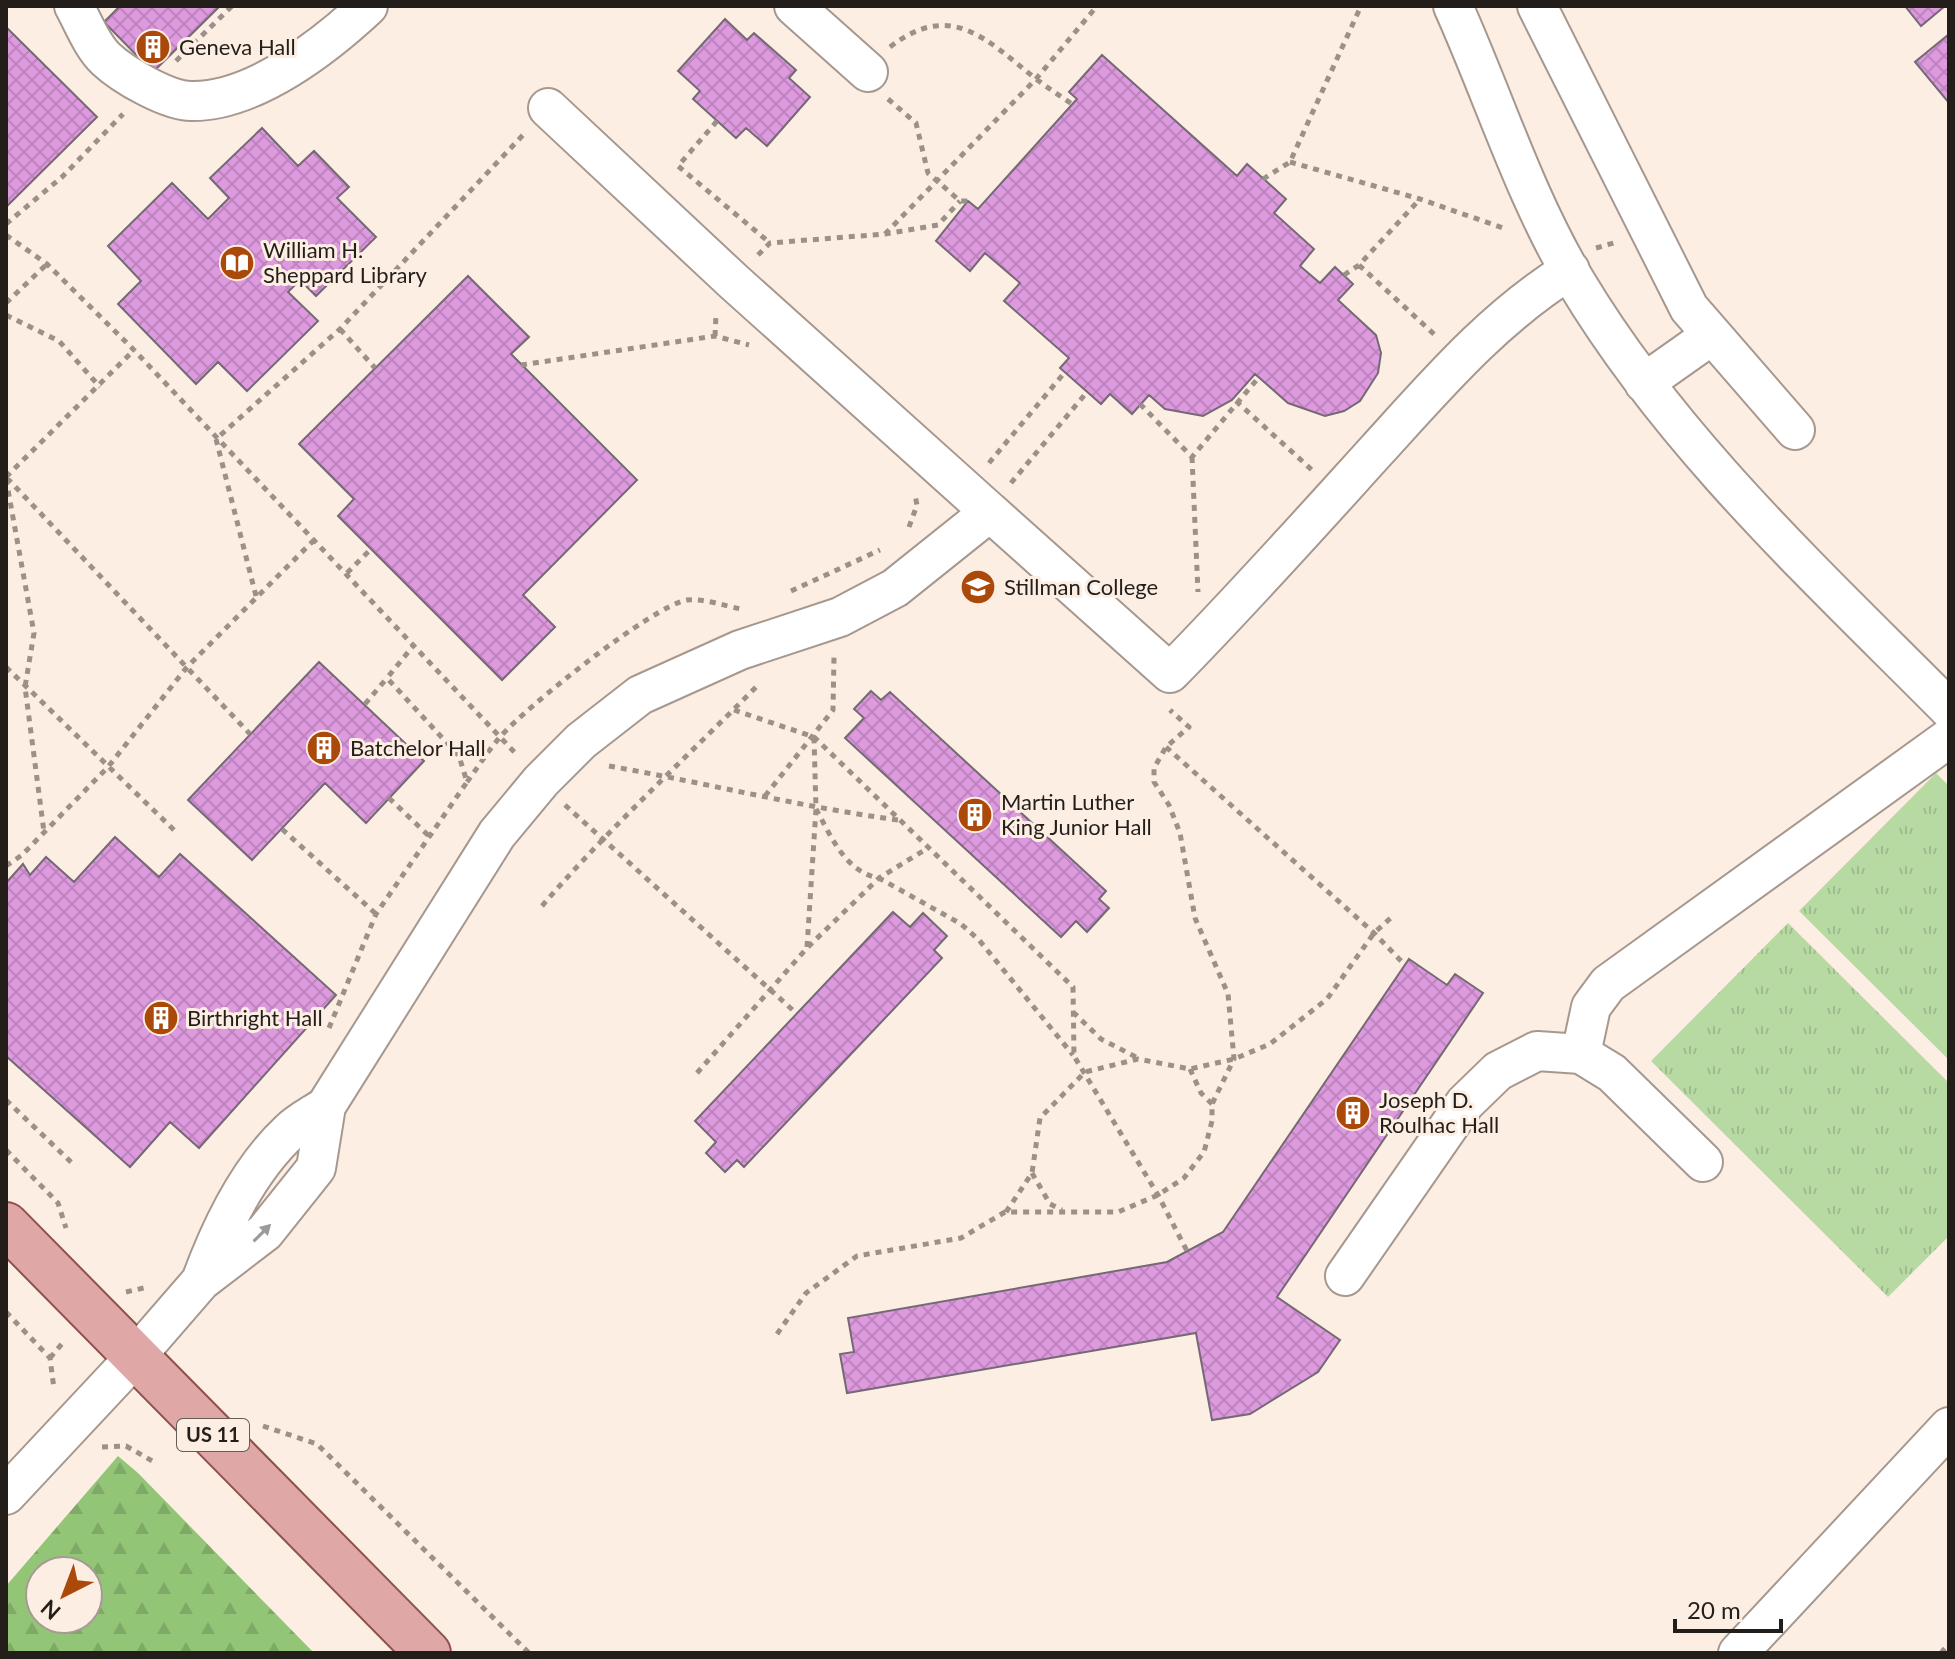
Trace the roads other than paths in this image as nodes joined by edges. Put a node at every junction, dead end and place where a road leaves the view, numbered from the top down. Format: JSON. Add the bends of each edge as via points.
{"nodes":[{"id":1,"x":74,"y":6,"type":"edge"},
{"id":2,"x":368,"y":6,"type":"edge"},
{"id":3,"x":794,"y":6,"type":"edge"},
{"id":4,"x":1453,"y":6,"type":"edge"},
{"id":5,"x":1537,"y":6,"type":"edge"},
{"id":6,"x":868,"y":72,"type":"road end"},
{"id":7,"x":548,"y":108,"type":"road end"},
{"id":8,"x":1570,"y":270,"type":"junction"},
{"id":9,"x":1712,"y":335,"type":"junction"},
{"id":10,"x":1644,"y":383,"type":"junction"},
{"id":11,"x":1795,"y":430,"type":"dead end"},
{"id":12,"x":998,"y":501,"type":"junction"},
{"id":13,"x":1949,"y":709,"type":"edge"},
{"id":14,"x":1949,"y":738,"type":"edge"},
{"id":15,"x":1581,"y":1054,"type":"junction"},
{"id":16,"x":1703,"y":1162,"type":"dead end"},
{"id":17,"x":6,"y":1225,"type":"edge"},
{"id":18,"x":1345,"y":1276,"type":"dead end"},
{"id":19,"x":147,"y":1344,"type":"junction"},
{"id":20,"x":1949,"y":1427,"type":"edge"},
{"id":21,"x":6,"y":1495,"type":"edge"},
{"id":22,"x":428,"y":1653,"type":"edge"},
{"id":23,"x":1738,"y":1653,"type":"edge"}],
"edges":[{"from":1,"to":2,"type":"street","via":[[105,58],[156,91],[192,102],[280,75]]},
{"from":3,"to":6,"type":"street"},
{"from":4,"to":8,"type":"street","via":[[1509,145]]},
{"from":5,"to":9,"type":"street","via":[[1689,308]]},
{"from":7,"to":12,"type":"street","via":[[733,281]]},
{"from":8,"to":10,"type":"street"},
{"from":8,"to":12,"type":"street","via":[[1528,296],[1452,367],[1170,673]]},
{"from":9,"to":10,"type":"street"},
{"from":9,"to":11,"type":"street"},
{"from":10,"to":13,"type":"street","via":[[1767,525]]},
{"from":12,"to":19,"type":"street","via":[[895,588],[840,617],[740,650],[640,695],[541,781],[497,834],[326,1106],[316,1168],[265,1232],[201,1281]]},
{"from":14,"to":15,"type":"street","via":[[1608,984],[1591,1007]]},
{"from":15,"to":16,"type":"street","via":[[1612,1073]]},
{"from":15,"to":18,"type":"street","via":[[1537,1051],[1498,1071],[1465,1103]]},
{"from":17,"to":19,"type":"main road","number":"US 11"},
{"from":19,"to":21,"type":"street"},
{"from":19,"to":22,"type":"main road","number":"US 11"},
{"from":20,"to":23,"type":"street"}]}
